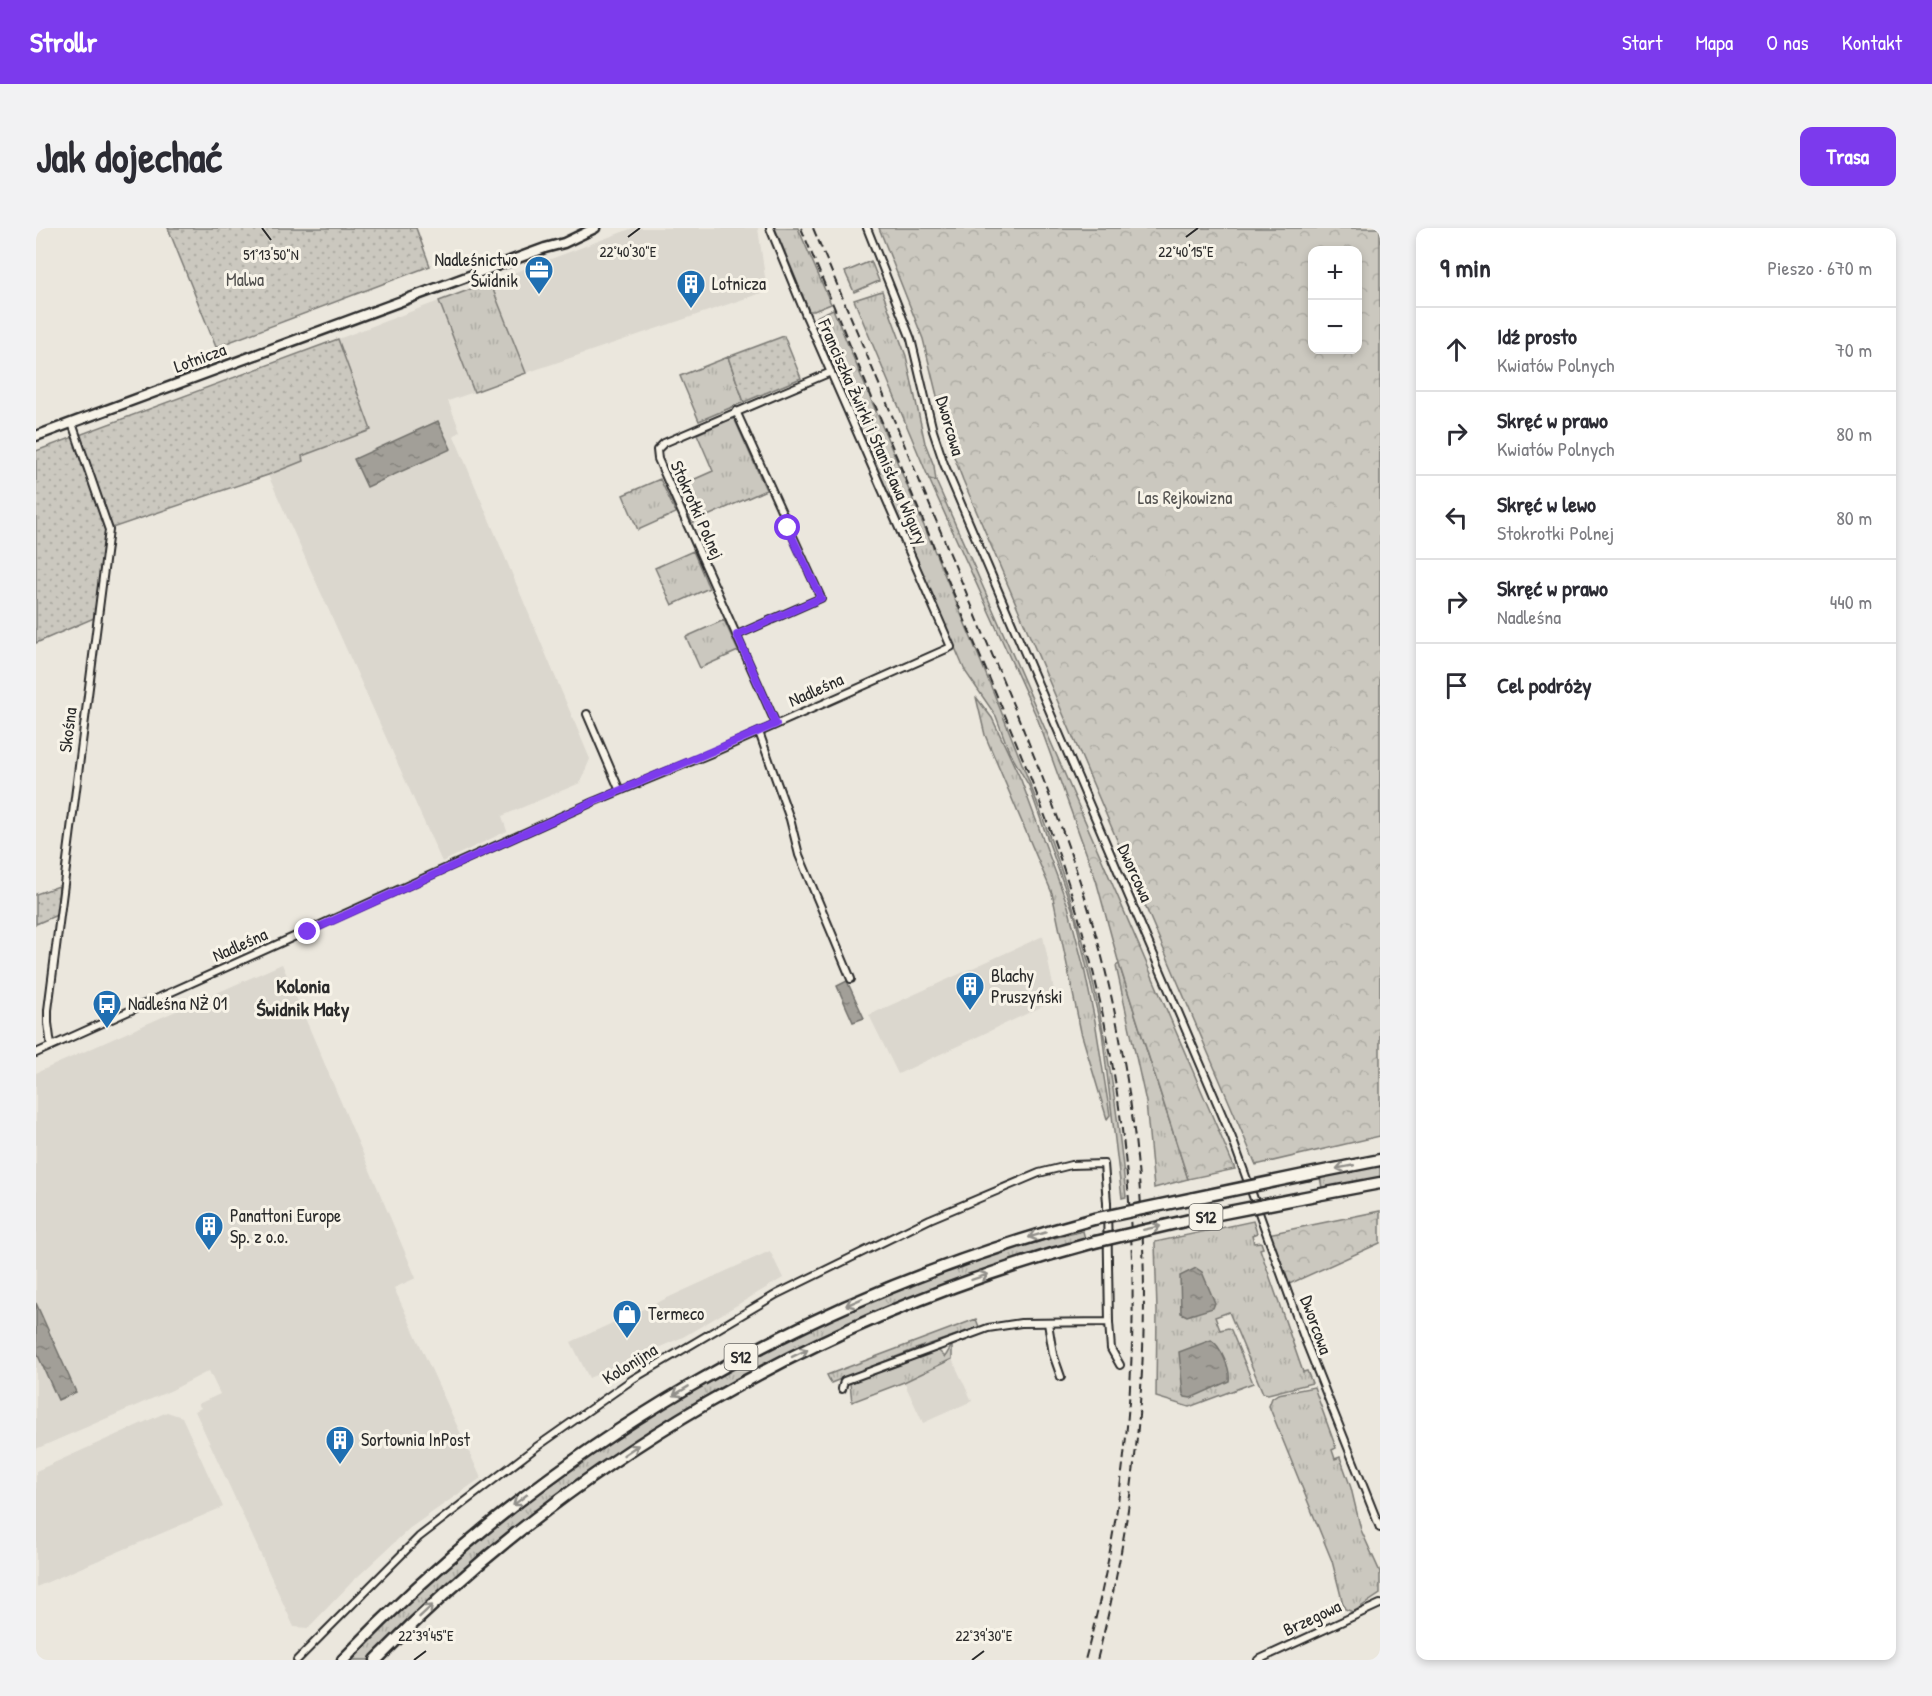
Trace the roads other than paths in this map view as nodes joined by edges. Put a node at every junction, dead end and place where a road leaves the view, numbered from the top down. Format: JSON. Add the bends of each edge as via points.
{"nodes":[{"id":1,"x":584,"y":228,"type":"edge"},
{"id":2,"x":595,"y":228,"type":"edge"},
{"id":3,"x":770,"y":228,"type":"edge"},
{"id":4,"x":867,"y":228,"type":"edge"},
{"id":5,"x":545,"y":248,"type":"junction"},
{"id":6,"x":831,"y":372,"type":"junction"},
{"id":7,"x":736,"y":411,"type":"junction"},
{"id":8,"x":72,"y":423,"type":"junction"},
{"id":9,"x":36,"y":436,"type":"edge"},
{"id":10,"x":737,"y":635,"type":"junction"},
{"id":11,"x":951,"y":647,"type":"joint"},
{"id":12,"x":587,"y":714,"type":"dead end"},
{"id":13,"x":776,"y":724,"type":"junction"},
{"id":14,"x":759,"y":732,"type":"junction"},
{"id":15,"x":620,"y":791,"type":"junction"},
{"id":16,"x":851,"y":980,"type":"dead end"},
{"id":17,"x":51,"y":1046,"type":"junction"},
{"id":18,"x":36,"y":1053,"type":"edge"},
{"id":19,"x":1380,"y":1160,"type":"edge"},
{"id":20,"x":1380,"y":1183,"type":"edge"},
{"id":21,"x":1048,"y":1323,"type":"junction"},
{"id":22,"x":1109,"y":1323,"type":"junction"},
{"id":23,"x":1120,"y":1365,"type":"dead end"},
{"id":24,"x":1061,"y":1377,"type":"dead end"},
{"id":25,"x":842,"y":1389,"type":"dead end"},
{"id":26,"x":1380,"y":1528,"type":"edge"},
{"id":27,"x":1380,"y":1604,"type":"edge"},
{"id":28,"x":297,"y":1660,"type":"edge"},
{"id":29,"x":343,"y":1660,"type":"edge"},
{"id":30,"x":376,"y":1660,"type":"edge"},
{"id":31,"x":1258,"y":1660,"type":"edge"}],
"edges":[{"from":1,"to":5,"type":"main road","name":"Lotnicza"},
{"from":2,"to":5,"type":"main road","name":"Lotnicza"},
{"from":3,"to":6,"type":"street","name":"Franciszka Żwirki i Stanisława Wigury"},
{"from":4,"to":26,"type":"street","name":"Dworcowa","via":[[911,339],[944,464],[1232,1138],[1312,1360]]},
{"from":5,"to":8,"type":"main road","name":"Lotnicza"},
{"from":6,"to":7,"type":"street","name":"Stokrotki Polnej"},
{"from":6,"to":11,"type":"street","name":"Franciszka Żwirki i Stanisława Wigury"},
{"from":7,"to":10,"type":"street","name":"Stokrotki Polnej","via":[[664,443],[657,454]]},
{"from":7,"to":10,"type":"street","via":[[821,598]]},
{"from":8,"to":9,"type":"main road","name":"Lotnicza"},
{"from":8,"to":17,"type":"street","name":"Skośna","via":[[109,530],[48,1011]]},
{"from":10,"to":13,"type":"street","name":"Stokrotki Polnej"},
{"from":11,"to":13,"type":"street","name":"Nadleśna"},
{"from":12,"to":15,"type":"street"},
{"from":13,"to":14,"type":"street","name":"Nadleśna"},
{"from":14,"to":15,"type":"street","name":"Nadleśna"},
{"from":14,"to":16,"type":"street","via":[[799,855]]},
{"from":15,"to":17,"type":"street","name":"Nadleśna"},
{"from":17,"to":18,"type":"street","name":"Nadleśna"},
{"from":19,"to":29,"type":"highway","number":"S12","one_way":true,"bridge":true,"via":[[1094,1219],[992,1249],[902,1281],[777,1338],[697,1381],[591,1448],[501,1515],[412,1591]]},
{"from":30,"to":20,"type":"highway","number":"S12","one_way":true,"bridge":true,"via":[[447,1592],[537,1516],[626,1453],[787,1359],[896,1309],[1002,1269],[1198,1218]]},
{"from":21,"to":22,"type":"street"},
{"from":21,"to":24,"type":"street"},
{"from":21,"to":25,"type":"street","via":[[1005,1325],[968,1334],[844,1381]]},
{"from":22,"to":23,"type":"street","via":[[1112,1349]]},
{"from":22,"to":28,"type":"street","name":"Kolonijna","via":[[1104,1164],[1071,1165],[1039,1173],[930,1219],[777,1294],[633,1379],[419,1537]]},
{"from":27,"to":31,"type":"street","name":"Brzegowa"}]}
